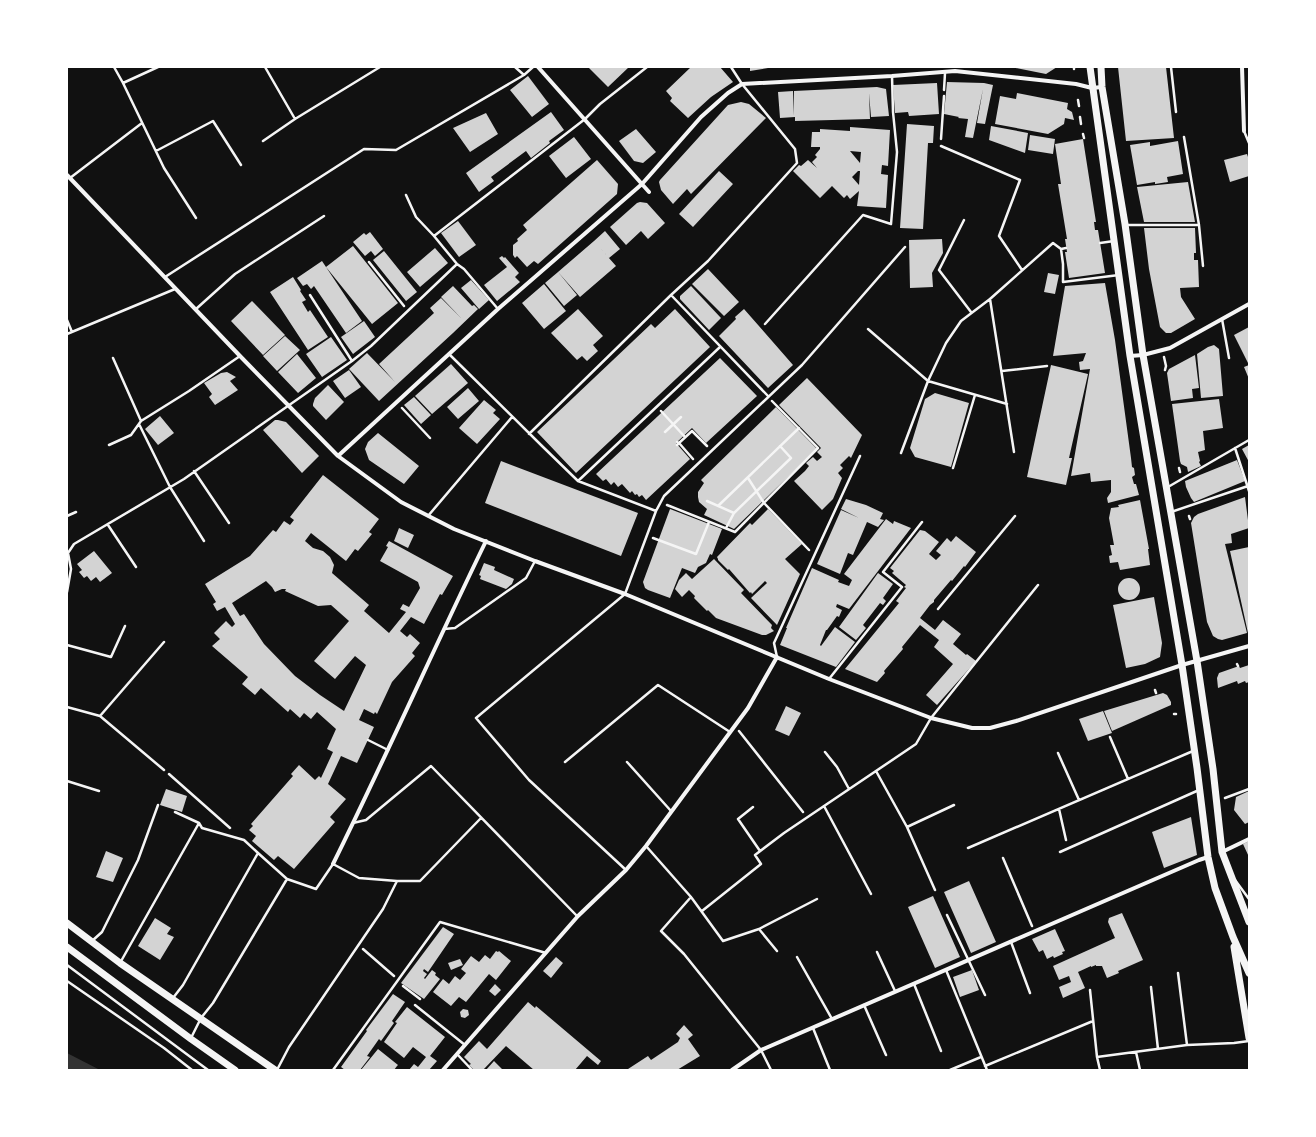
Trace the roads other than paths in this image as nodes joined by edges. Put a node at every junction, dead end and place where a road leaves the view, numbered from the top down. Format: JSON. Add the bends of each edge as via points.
{"nodes":[{"id":1,"x":114,"y":67,"type":"edge"},
{"id":2,"x":158,"y":67,"type":"edge"},
{"id":3,"x":265,"y":67,"type":"edge"},
{"id":4,"x":380,"y":67,"type":"edge"},
{"id":5,"x":515,"y":67,"type":"edge"},
{"id":6,"x":533,"y":67,"type":"edge"},
{"id":7,"x":538,"y":67,"type":"edge"},
{"id":8,"x":647,"y":67,"type":"edge"},
{"id":9,"x":731,"y":67,"type":"edge"},
{"id":10,"x":1090,"y":67,"type":"edge"},
{"id":11,"x":1101,"y":67,"type":"edge"},
{"id":12,"x":1242,"y":67,"type":"edge"},
{"id":13,"x":955,"y":69,"type":"edge"},
{"id":14,"x":945,"y":73,"type":"junction"},
{"id":15,"x":524,"y":75,"type":"junction"},
{"id":16,"x":892,"y":76,"type":"junction"},
{"id":17,"x":123,"y":83,"type":"junction"},
{"id":18,"x":742,"y":84,"type":"junction"},
{"id":19,"x":1102,"y":86,"type":"junction"},
{"id":20,"x":1092,"y":88,"type":"junction"},
{"id":21,"x":944,"y":90,"type":"road end"},
{"id":22,"x":585,"y":119,"type":"junction"},
{"id":23,"x":295,"y":120,"type":"junction"},
{"id":24,"x":142,"y":123,"type":"junction"},
{"id":25,"x":1244,"y":130,"type":"joint"},
{"id":26,"x":1184,"y":137,"type":"dead end"},
{"id":27,"x":263,"y":141,"type":"dead end"},
{"id":28,"x":1249,"y":143,"type":"edge"},
{"id":29,"x":941,"y":146,"type":"road end"},
{"id":30,"x":156,"y":151,"type":"junction"},
{"id":31,"x":241,"y":166,"type":"dead end"},
{"id":32,"x":69,"y":176,"type":"edge"},
{"id":33,"x":642,"y":184,"type":"junction"},
{"id":34,"x":649,"y":192,"type":"dead end"},
{"id":35,"x":406,"y":195,"type":"dead end"},
{"id":36,"x":324,"y":216,"type":"dead end"},
{"id":37,"x":196,"y":218,"type":"dead end"},
{"id":38,"x":964,"y":220,"type":"dead end"},
{"id":39,"x":1125,"y":224,"type":"junction"},
{"id":40,"x":1199,"y":225,"type":"junction"},
{"id":41,"x":434,"y":236,"type":"junction"},
{"id":42,"x":1115,"y":240,"type":"junction"},
{"id":43,"x":1100,"y":243,"type":"dead end"},
{"id":44,"x":905,"y":247,"type":"dead end"},
{"id":45,"x":1066,"y":248,"type":"dead end"},
{"id":46,"x":1061,"y":249,"type":"junction"},
{"id":47,"x":457,"y":264,"type":"junction"},
{"id":48,"x":1203,"y":266,"type":"dead end"},
{"id":49,"x":1022,"y":270,"type":"junction"},
{"id":50,"x":1120,"y":275,"type":"junction"},
{"id":51,"x":165,"y":277,"type":"junction"},
{"id":52,"x":176,"y":289,"type":"junction"},
{"id":53,"x":310,"y":295,"type":"dead end"},
{"id":54,"x":671,"y":295,"type":"junction"},
{"id":55,"x":990,"y":299,"type":"junction"},
{"id":56,"x":1249,"y":304,"type":"edge"},
{"id":57,"x":196,"y":309,"type":"junction"},
{"id":58,"x":498,"y":309,"type":"junction"},
{"id":59,"x":971,"y":313,"type":"junction"},
{"id":60,"x":1222,"y":319,"type":"junction"},
{"id":61,"x":67,"y":320,"type":"edge"},
{"id":62,"x":766,"y":324,"type":"dead end"},
{"id":63,"x":868,"y":329,"type":"dead end"},
{"id":64,"x":72,"y":332,"type":"junction"},
{"id":65,"x":67,"y":334,"type":"edge"},
{"id":66,"x":720,"y":347,"type":"junction"},
{"id":67,"x":449,"y":354,"type":"junction"},
{"id":68,"x":1143,"y":355,"type":"junction"},
{"id":69,"x":240,"y":356,"type":"junction"},
{"id":70,"x":1130,"y":356,"type":"junction"},
{"id":71,"x":113,"y":358,"type":"dead end"},
{"id":72,"x":1229,"y":358,"type":"dead end"},
{"id":73,"x":352,"y":361,"type":"junction"},
{"id":74,"x":1047,"y":366,"type":"dead end"},
{"id":75,"x":1002,"y":371,"type":"junction"},
{"id":76,"x":928,"y":381,"type":"junction"},
{"id":77,"x":975,"y":395,"type":"junction"},
{"id":78,"x":768,"y":396,"type":"junction"},
{"id":79,"x":1007,"y":404,"type":"junction"},
{"id":80,"x":289,"y":406,"type":"junction"},
{"id":81,"x":512,"y":417,"type":"junction"},
{"id":82,"x":140,"y":422,"type":"junction"},
{"id":83,"x":529,"y":434,"type":"junction"},
{"id":84,"x":1249,"y":440,"type":"edge"},
{"id":85,"x":109,"y":445,"type":"dead end"},
{"id":86,"x":1235,"y":448,"type":"junction"},
{"id":87,"x":1014,"y":452,"type":"dead end"},
{"id":88,"x":901,"y":453,"type":"dead end"},
{"id":89,"x":338,"y":456,"type":"junction"},
{"id":90,"x":860,"y":456,"type":"dead end"},
{"id":91,"x":953,"y":468,"type":"dead end"},
{"id":92,"x":194,"y":472,"type":"junction"},
{"id":93,"x":578,"y":481,"type":"junction"},
{"id":94,"x":1248,"y":486,"type":"junction"},
{"id":95,"x":170,"y":487,"type":"junction"},
{"id":96,"x":1166,"y":488,"type":"junction"},
{"id":97,"x":1249,"y":491,"type":"edge"},
{"id":98,"x":656,"y":510,"type":"junction"},
{"id":99,"x":76,"y":512,"type":"dead end"},
{"id":100,"x":1171,"y":512,"type":"junction"},
{"id":101,"x":67,"y":516,"type":"edge"},
{"id":102,"x":428,"y":516,"type":"junction"},
{"id":103,"x":1015,"y":516,"type":"dead end"},
{"id":104,"x":922,"y":522,"type":"dead end"},
{"id":105,"x":229,"y":523,"type":"dead end"},
{"id":106,"x":108,"y":525,"type":"junction"},
{"id":107,"x":204,"y":541,"type":"dead end"},
{"id":108,"x":486,"y":541,"type":"junction"},
{"id":109,"x":535,"y":561,"type":"junction"},
{"id":110,"x":67,"y":567,"type":"edge"},
{"id":111,"x":136,"y":567,"type":"dead end"},
{"id":112,"x":71,"y":570,"type":"junction"},
{"id":113,"x":1038,"y":585,"type":"dead end"},
{"id":114,"x":67,"y":592,"type":"edge"},
{"id":115,"x":625,"y":594,"type":"junction"},
{"id":116,"x":938,"y":609,"type":"dead end"},
{"id":117,"x":126,"y":626,"type":"dead end"},
{"id":118,"x":444,"y":629,"type":"junction"},
{"id":119,"x":164,"y":642,"type":"dead end"},
{"id":120,"x":67,"y":645,"type":"edge"},
{"id":121,"x":1249,"y":646,"type":"edge"},
{"id":122,"x":777,"y":657,"type":"junction"},
{"id":123,"x":1197,"y":661,"type":"junction"},
{"id":124,"x":1182,"y":666,"type":"junction"},
{"id":125,"x":829,"y":679,"type":"junction"},
{"id":126,"x":67,"y":707,"type":"edge"},
{"id":127,"x":100,"y":716,"type":"junction"},
{"id":128,"x":931,"y":718,"type":"junction"},
{"id":129,"x":730,"y":732,"type":"junction"},
{"id":130,"x":1110,"y":737,"type":"dead end"},
{"id":131,"x":368,"y":740,"type":"dead end"},
{"id":132,"x":388,"y":750,"type":"junction"},
{"id":133,"x":1195,"y":750,"type":"junction"},
{"id":134,"x":824,"y":752,"type":"dead end"},
{"id":135,"x":1058,"y":753,"type":"dead end"},
{"id":136,"x":566,"y":762,"type":"dead end"},
{"id":137,"x":626,"y":762,"type":"dead end"},
{"id":138,"x":164,"y":770,"type":"road end"},
{"id":139,"x":876,"y":771,"type":"junction"},
{"id":140,"x":1128,"y":779,"type":"junction"},
{"id":141,"x":67,"y":781,"type":"edge"},
{"id":142,"x":849,"y":789,"type":"junction"},
{"id":143,"x":1200,"y":790,"type":"junction"},
{"id":144,"x":99,"y":791,"type":"dead end"},
{"id":145,"x":1079,"y":800,"type":"junction"},
{"id":146,"x":158,"y":805,"type":"dead end"},
{"id":147,"x":954,"y":805,"type":"dead end"},
{"id":148,"x":824,"y":806,"type":"junction"},
{"id":149,"x":753,"y":807,"type":"dead end"},
{"id":150,"x":1059,"y":809,"type":"junction"},
{"id":151,"x":671,"y":811,"type":"junction"},
{"id":152,"x":175,"y":812,"type":"dead end"},
{"id":153,"x":481,"y":818,"type":"junction"},
{"id":154,"x":199,"y":823,"type":"junction"},
{"id":155,"x":354,"y":823,"type":"junction"},
{"id":156,"x":907,"y":827,"type":"junction"},
{"id":157,"x":1249,"y":839,"type":"edge"},
{"id":158,"x":1066,"y":840,"type":"dead end"},
{"id":159,"x":646,"y":846,"type":"junction"},
{"id":160,"x":968,"y":848,"type":"dead end"},
{"id":161,"x":760,"y":850,"type":"junction"},
{"id":162,"x":1060,"y":852,"type":"dead end"},
{"id":163,"x":1222,"y":852,"type":"junction"},
{"id":164,"x":258,"y":853,"type":"junction"},
{"id":165,"x":1208,"y":857,"type":"junction"},
{"id":166,"x":333,"y":864,"type":"junction"},
{"id":167,"x":626,"y":870,"type":"junction"},
{"id":168,"x":1229,"y":871,"type":"junction"},
{"id":169,"x":287,"y":879,"type":"junction"},
{"id":170,"x":397,"y":881,"type":"junction"},
{"id":171,"x":935,"y":890,"type":"dead end"},
{"id":172,"x":1249,"y":890,"type":"edge"},
{"id":173,"x":1245,"y":892,"type":"junction"},
{"id":174,"x":871,"y":894,"type":"dead end"},
{"id":175,"x":691,"y":897,"type":"junction"},
{"id":176,"x":817,"y":899,"type":"dead end"},
{"id":177,"x":1249,"y":899,"type":"edge"},
{"id":178,"x":702,"y":911,"type":"junction"},
{"id":179,"x":947,"y":915,"type":"dead end"},
{"id":180,"x":578,"y":916,"type":"junction"},
{"id":181,"x":1249,"y":922,"type":"edge"},
{"id":182,"x":67,"y":923,"type":"edge"},
{"id":183,"x":759,"y":929,"type":"junction"},
{"id":184,"x":1233,"y":936,"type":"junction"},
{"id":185,"x":92,"y":942,"type":"junction"},
{"id":186,"x":1011,"y":942,"type":"junction"},
{"id":187,"x":67,"y":947,"type":"edge"},
{"id":188,"x":777,"y":951,"type":"dead end"},
{"id":189,"x":877,"y":952,"type":"dead end"},
{"id":190,"x":546,"y":953,"type":"junction"},
{"id":191,"x":797,"y":957,"type":"dead end"},
{"id":192,"x":968,"y":960,"type":"junction"},
{"id":193,"x":120,"y":963,"type":"junction"},
{"id":194,"x":946,"y":970,"type":"junction"},
{"id":195,"x":1178,"y":973,"type":"dead end"},
{"id":196,"x":1249,"y":973,"type":"edge"},
{"id":197,"x":914,"y":984,"type":"junction"},
{"id":198,"x":1151,"y":987,"type":"dead end"},
{"id":199,"x":1090,"y":990,"type":"dead end"},
{"id":200,"x":896,"y":992,"type":"junction"},
{"id":201,"x":1030,"y":993,"type":"dead end"},
{"id":202,"x":985,"y":994,"type":"dead end"},
{"id":203,"x":172,"y":999,"type":"junction"},
{"id":204,"x":415,"y":1005,"type":"dead end"},
{"id":205,"x":864,"y":1005,"type":"junction"},
{"id":206,"x":201,"y":1018,"type":"junction"},
{"id":207,"x":833,"y":1019,"type":"junction"},
{"id":208,"x":1093,"y":1021,"type":"junction"},
{"id":209,"x":813,"y":1028,"type":"junction"},
{"id":210,"x":190,"y":1039,"type":"junction"},
{"id":211,"x":1249,"y":1040,"type":"edge"},
{"id":212,"x":465,"y":1045,"type":"junction"},
{"id":213,"x":1187,"y":1045,"type":"junction"},
{"id":214,"x":1158,"y":1049,"type":"junction"},
{"id":215,"x":761,"y":1050,"type":"junction"},
{"id":216,"x":941,"y":1051,"type":"dead end"},
{"id":217,"x":1136,"y":1052,"type":"junction"},
{"id":218,"x":457,"y":1054,"type":"junction"},
{"id":219,"x":886,"y":1055,"type":"dead end"},
{"id":220,"x":981,"y":1057,"type":"junction"},
{"id":221,"x":1097,"y":1057,"type":"junction"},
{"id":222,"x":985,"y":1066,"type":"junction"},
{"id":223,"x":235,"y":1070,"type":"edge"},
{"id":224,"x":276,"y":1070,"type":"edge"},
{"id":225,"x":333,"y":1070,"type":"edge"},
{"id":226,"x":444,"y":1070,"type":"edge"},
{"id":227,"x":472,"y":1070,"type":"edge"},
{"id":228,"x":732,"y":1070,"type":"edge"},
{"id":229,"x":771,"y":1070,"type":"edge"},
{"id":230,"x":830,"y":1070,"type":"edge"},
{"id":231,"x":950,"y":1070,"type":"edge"},
{"id":232,"x":986,"y":1070,"type":"edge"},
{"id":233,"x":1100,"y":1070,"type":"edge"},
{"id":234,"x":1140,"y":1070,"type":"edge"}],
"edges":[{"from":1,"to":17,"type":"lane"},
{"from":2,"to":17,"type":"lane"},
{"from":3,"to":23,"type":"lane"},
{"from":4,"to":23,"type":"lane"},
{"from":5,"to":15,"type":"lane"},
{"from":6,"to":15,"type":"lane"},
{"from":7,"to":22,"type":"street"},
{"from":8,"to":22,"type":"lane"},
{"from":9,"to":18,"type":"lane"},
{"from":10,"to":20,"type":"main road"},
{"from":11,"to":19,"type":"main road"},
{"from":12,"to":25,"type":"street"},
{"from":13,"to":14,"type":"street"},
{"from":13,"to":20,"type":"street"},
{"from":14,"to":16,"type":"street"},
{"from":14,"to":21,"type":"lane"},
{"from":15,"to":51,"type":"lane","via":[[396,150],[364,149]]},
{"from":16,"to":18,"type":"street"},
{"from":16,"to":62,"type":"lane","via":[[897,152],[891,224],[863,215]]},
{"from":17,"to":24,"type":"lane"},
{"from":18,"to":33,"type":"street","via":[[701,117]]},
{"from":18,"to":54,"type":"lane","via":[[795,149],[797,163],[708,261]]},
{"from":19,"to":20,"type":"street"},
{"from":19,"to":39,"type":"main road"},
{"from":20,"to":42,"type":"main road"},
{"from":22,"to":33,"type":"street"},
{"from":22,"to":41,"type":"lane"},
{"from":23,"to":27,"type":"lane"},
{"from":24,"to":30,"type":"lane"},
{"from":24,"to":32,"type":"lane"},
{"from":25,"to":28,"type":"lane"},
{"from":26,"to":40,"type":"lane"},
{"from":29,"to":49,"type":"lane","via":[[1020,180],[999,236]]},
{"from":30,"to":31,"type":"lane","via":[[213,121]]},
{"from":30,"to":37,"type":"lane"},
{"from":32,"to":51,"type":"street"},
{"from":33,"to":34,"type":"street"},
{"from":33,"to":58,"type":"street"},
{"from":35,"to":41,"type":"lane","via":[[416,217]]},
{"from":36,"to":57,"type":"lane","via":[[234,274]]},
{"from":38,"to":59,"type":"lane","via":[[939,270]]},
{"from":39,"to":40,"type":"lane"},
{"from":39,"to":68,"type":"main road"},
{"from":40,"to":48,"type":"lane"},
{"from":41,"to":47,"type":"lane"},
{"from":42,"to":43,"type":"lane"},
{"from":42,"to":50,"type":"main road"},
{"from":44,"to":78,"type":"lane","via":[[802,365]]},
{"from":45,"to":46,"type":"lane"},
{"from":46,"to":49,"type":"lane","via":[[1053,243]]},
{"from":46,"to":50,"type":"lane","via":[[1063,282]]},
{"from":47,"to":58,"type":"lane"},
{"from":47,"to":73,"type":"lane","via":[[372,346]]},
{"from":49,"to":55,"type":"lane"},
{"from":50,"to":70,"type":"main road"},
{"from":51,"to":52,"type":"street"},
{"from":52,"to":57,"type":"street"},
{"from":52,"to":64,"type":"lane"},
{"from":53,"to":73,"type":"lane"},
{"from":54,"to":66,"type":"lane"},
{"from":54,"to":83,"type":"lane"},
{"from":55,"to":59,"type":"lane"},
{"from":55,"to":75,"type":"lane"},
{"from":56,"to":60,"type":"street"},
{"from":57,"to":69,"type":"street"},
{"from":58,"to":67,"type":"street"},
{"from":59,"to":76,"type":"lane","via":[[961,321],[946,343]]},
{"from":60,"to":68,"type":"street","via":[[1170,348]]},
{"from":60,"to":72,"type":"lane"},
{"from":61,"to":64,"type":"lane"},
{"from":63,"to":76,"type":"lane"},
{"from":64,"to":65,"type":"lane"},
{"from":66,"to":78,"type":"lane"},
{"from":66,"to":93,"type":"lane"},
{"from":67,"to":81,"type":"lane"},
{"from":67,"to":89,"type":"street"},
{"from":68,"to":70,"type":"street"},
{"from":68,"to":96,"type":"main road"},
{"from":69,"to":80,"type":"street"},
{"from":69,"to":82,"type":"lane"},
{"from":70,"to":124,"type":"main road"},
{"from":71,"to":82,"type":"lane"},
{"from":73,"to":80,"type":"lane"},
{"from":74,"to":75,"type":"lane"},
{"from":75,"to":79,"type":"lane"},
{"from":76,"to":77,"type":"lane"},
{"from":76,"to":88,"type":"lane"},
{"from":77,"to":79,"type":"lane"},
{"from":77,"to":91,"type":"lane"},
{"from":78,"to":98,"type":"lane","via":[[664,496]]},
{"from":79,"to":87,"type":"lane"},
{"from":80,"to":89,"type":"street"},
{"from":80,"to":92,"type":"lane"},
{"from":81,"to":83,"type":"lane"},
{"from":81,"to":102,"type":"lane"},
{"from":82,"to":85,"type":"lane","via":[[131,435]]},
{"from":82,"to":95,"type":"lane"},
{"from":83,"to":93,"type":"lane"},
{"from":84,"to":86,"type":"lane"},
{"from":86,"to":94,"type":"lane"},
{"from":86,"to":96,"type":"lane"},
{"from":89,"to":102,"type":"street","via":[[401,502]]},
{"from":90,"to":122,"type":"lane","via":[[774,643]]},
{"from":92,"to":95,"type":"lane"},
{"from":92,"to":105,"type":"lane"},
{"from":93,"to":98,"type":"lane"},
{"from":94,"to":97,"type":"lane"},
{"from":94,"to":100,"type":"lane"},
{"from":95,"to":106,"type":"lane"},
{"from":95,"to":107,"type":"lane"},
{"from":96,"to":100,"type":"main road"},
{"from":98,"to":115,"type":"lane"},
{"from":99,"to":101,"type":"lane"},
{"from":100,"to":123,"type":"main road"},
{"from":102,"to":108,"type":"street"},
{"from":103,"to":116,"type":"lane"},
{"from":104,"to":125,"type":"lane","via":[[883,572],[902,587]]},
{"from":106,"to":111,"type":"lane"},
{"from":106,"to":112,"type":"lane","via":[[74,544],[68,554]]},
{"from":108,"to":109,"type":"street"},
{"from":108,"to":118,"type":"street"},
{"from":109,"to":115,"type":"street"},
{"from":109,"to":118,"type":"lane","via":[[526,578],[456,628]]},
{"from":110,"to":112,"type":"lane"},
{"from":112,"to":114,"type":"lane"},
{"from":113,"to":128,"type":"lane"},
{"from":115,"to":122,"type":"street"},
{"from":115,"to":167,"type":"lane","via":[[476,718],[529,780]]},
{"from":117,"to":120,"type":"lane","via":[[111,657]]},
{"from":118,"to":132,"type":"street"},
{"from":119,"to":127,"type":"lane"},
{"from":121,"to":123,"type":"street"},
{"from":122,"to":125,"type":"street"},
{"from":122,"to":129,"type":"street","via":[[748,708]]},
{"from":123,"to":124,"type":"street"},
{"from":123,"to":163,"type":"main road"},
{"from":124,"to":128,"type":"street","via":[[990,728],[972,728]]},
{"from":124,"to":133,"type":"main road"},
{"from":125,"to":128,"type":"street"},
{"from":126,"to":127,"type":"lane"},
{"from":127,"to":138,"type":"lane"},
{"from":128,"to":139,"type":"lane","via":[[916,744]]},
{"from":129,"to":136,"type":"lane","via":[[658,685]]},
{"from":129,"to":151,"type":"street"},
{"from":130,"to":140,"type":"lane"},
{"from":131,"to":132,"type":"lane"},
{"from":132,"to":155,"type":"street"},
{"from":133,"to":140,"type":"lane"},
{"from":133,"to":143,"type":"main road"},
{"from":134,"to":142,"type":"lane","via":[[837,767]]},
{"from":135,"to":145,"type":"lane"},
{"from":137,"to":151,"type":"lane"},
{"from":139,"to":142,"type":"lane"},
{"from":139,"to":156,"type":"lane"},
{"from":140,"to":145,"type":"lane"},
{"from":141,"to":144,"type":"lane"},
{"from":142,"to":148,"type":"lane"},
{"from":143,"to":162,"type":"lane"},
{"from":143,"to":165,"type":"main road"},
{"from":145,"to":150,"type":"lane"},
{"from":146,"to":185,"type":"lane","via":[[138,860],[102,932]]},
{"from":147,"to":156,"type":"lane"},
{"from":148,"to":161,"type":"lane"},
{"from":148,"to":174,"type":"lane"},
{"from":149,"to":161,"type":"lane","via":[[738,819]]},
{"from":150,"to":158,"type":"lane"},
{"from":150,"to":160,"type":"lane"},
{"from":151,"to":159,"type":"street"},
{"from":152,"to":154,"type":"lane"},
{"from":153,"to":155,"type":"lane","via":[[431,766],[366,820]]},
{"from":153,"to":170,"type":"lane","via":[[420,881]]},
{"from":153,"to":180,"type":"lane"},
{"from":154,"to":164,"type":"lane","via":[[202,828],[244,840]]},
{"from":154,"to":193,"type":"lane"},
{"from":155,"to":166,"type":"street"},
{"from":156,"to":171,"type":"lane"},
{"from":157,"to":163,"type":"street"},
{"from":159,"to":167,"type":"street"},
{"from":159,"to":175,"type":"lane"},
{"from":161,"to":178,"type":"lane","via":[[755,855],[761,864]]},
{"from":163,"to":168,"type":"main road"},
{"from":164,"to":169,"type":"lane"},
{"from":164,"to":203,"type":"lane","via":[[183,985]]},
{"from":165,"to":184,"type":"main road","via":[[1215,888]]},
{"from":165,"to":186,"type":"street"},
{"from":166,"to":169,"type":"lane","via":[[316,889]]},
{"from":166,"to":170,"type":"lane","via":[[359,878]]},
{"from":167,"to":180,"type":"street"},
{"from":168,"to":173,"type":"lane"},
{"from":168,"to":181,"type":"main road"},
{"from":169,"to":206,"type":"lane","via":[[213,1003]]},
{"from":170,"to":224,"type":"lane","via":[[383,909]]},
{"from":172,"to":173,"type":"lane"},
{"from":173,"to":177,"type":"lane"},
{"from":175,"to":178,"type":"lane"},
{"from":175,"to":215,"type":"lane","via":[[661,931],[684,954]]},
{"from":176,"to":183,"type":"lane"},
{"from":178,"to":183,"type":"lane","via":[[723,941]]},
{"from":179,"to":192,"type":"lane"},
{"from":180,"to":190,"type":"street"},
{"from":182,"to":185,"type":"main road"},
{"from":183,"to":188,"type":"lane"},
{"from":184,"to":196,"type":"main road"},
{"from":184,"to":211,"type":"main road"},
{"from":185,"to":193,"type":"main road"},
{"from":186,"to":192,"type":"street"},
{"from":186,"to":201,"type":"lane"},
{"from":187,"to":210,"type":"main road"},
{"from":189,"to":200,"type":"lane"},
{"from":190,"to":212,"type":"street"},
{"from":190,"to":225,"type":"lane","via":[[440,922]]},
{"from":191,"to":207,"type":"lane"},
{"from":192,"to":194,"type":"street"},
{"from":192,"to":202,"type":"lane"},
{"from":193,"to":203,"type":"main road"},
{"from":194,"to":197,"type":"street"},
{"from":194,"to":220,"type":"lane"},
{"from":195,"to":213,"type":"lane"},
{"from":197,"to":200,"type":"street"},
{"from":197,"to":216,"type":"lane"},
{"from":198,"to":214,"type":"lane"},
{"from":199,"to":208,"type":"lane"},
{"from":200,"to":205,"type":"street"},
{"from":203,"to":206,"type":"main road"},
{"from":204,"to":212,"type":"lane"},
{"from":205,"to":207,"type":"street"},
{"from":205,"to":219,"type":"lane"},
{"from":206,"to":210,"type":"lane"},
{"from":206,"to":224,"type":"main road"},
{"from":207,"to":209,"type":"street"},
{"from":208,"to":221,"type":"lane"},
{"from":208,"to":222,"type":"lane"},
{"from":209,"to":215,"type":"street"},
{"from":209,"to":230,"type":"lane"},
{"from":210,"to":223,"type":"main road"},
{"from":211,"to":213,"type":"lane"},
{"from":212,"to":218,"type":"street"},
{"from":213,"to":214,"type":"lane"},
{"from":214,"to":217,"type":"lane"},
{"from":215,"to":228,"type":"street"},
{"from":215,"to":229,"type":"lane"},
{"from":217,"to":221,"type":"lane"},
{"from":217,"to":234,"type":"lane"},
{"from":218,"to":226,"type":"street"},
{"from":218,"to":227,"type":"lane"},
{"from":220,"to":222,"type":"lane"},
{"from":220,"to":231,"type":"lane"},
{"from":221,"to":233,"type":"lane"},
{"from":222,"to":232,"type":"lane"}]}
